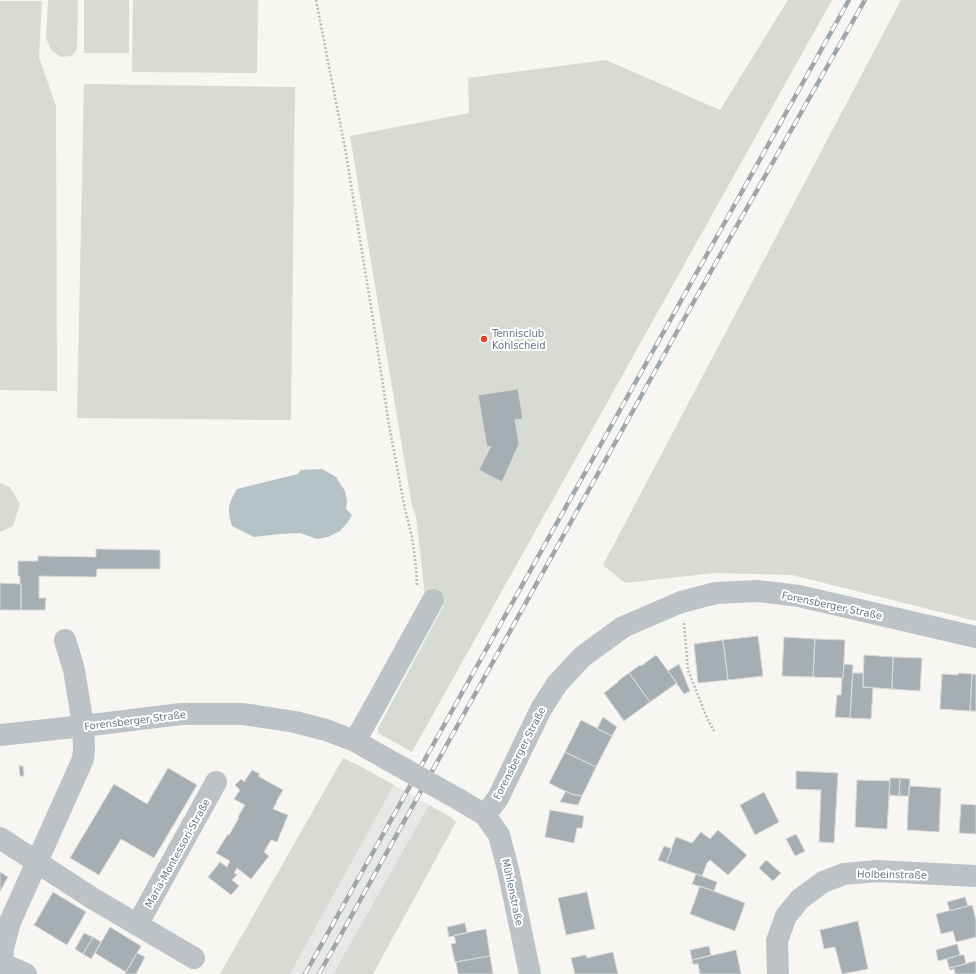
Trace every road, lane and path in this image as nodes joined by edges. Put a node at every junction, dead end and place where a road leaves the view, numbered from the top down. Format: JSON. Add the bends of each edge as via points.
{"nodes":[{"id":1,"x":316,"y":0,"type":"edge"},
{"id":2,"x":425,"y":595,"type":"joint"},
{"id":3,"x":681,"y":602,"type":"junction"},
{"id":4,"x":976,"y":637,"type":"edge"},
{"id":5,"x":65,"y":640,"type":"dead end"},
{"id":6,"x":83,"y":726,"type":"junction"},
{"id":7,"x":714,"y":731,"type":"dead end"},
{"id":8,"x":0,"y":735,"type":"edge"},
{"id":9,"x":362,"y":745,"type":"junction"},
{"id":10,"x":216,"y":782,"type":"dead end"},
{"id":11,"x":485,"y":815,"type":"junction"},
{"id":12,"x":0,"y":838,"type":"edge"},
{"id":13,"x":37,"y":863,"type":"junction"},
{"id":14,"x":976,"y":876,"type":"edge"},
{"id":15,"x":137,"y":925,"type":"junction"},
{"id":16,"x":194,"y":958,"type":"dead end"},
{"id":17,"x":1,"y":971,"type":"edge"},
{"id":18,"x":26,"y":974,"type":"edge"},
{"id":19,"x":530,"y":974,"type":"edge"},
{"id":20,"x":778,"y":974,"type":"edge"}],
"edges":[{"from":1,"to":2,"type":"path","via":[[345,148],[389,425],[416,567]]},
{"from":2,"to":9,"type":"street","via":[[377,702]]},
{"from":3,"to":4,"type":"street","name":"Forensberger Straße","via":[[716,593],[758,590],[799,596]]},
{"from":3,"to":7,"type":"path","via":[[688,670],[706,718]]},
{"from":3,"to":11,"type":"street","name":"Forensberger Straße","via":[[623,627],[582,657],[557,684],[540,709],[498,798]]},
{"from":5,"to":6,"type":"street","via":[[74,670]]},
{"from":6,"to":8,"type":"street","name":"Forensberger Straße"},
{"from":6,"to":9,"type":"street","name":"Forensberger Straße","via":[[181,714],[243,714],[326,730]]},
{"from":6,"to":13,"type":"street","via":[[83,759]]},
{"from":9,"to":11,"type":"street","name":"Forensberger Straße","bridge":true},
{"from":10,"to":15,"type":"street","name":"Maria-Montessori-Straße"},
{"from":11,"to":19,"type":"street","name":"Mühlenstraße","via":[[499,835]]},
{"from":12,"to":13,"type":"street"},
{"from":13,"to":15,"type":"street"},
{"from":13,"to":17,"type":"street","via":[[10,922],[3,948]]},
{"from":14,"to":20,"type":"street","name":"Holbeinstraße","via":[[877,872],[844,874],[823,882],[800,899],[786,916],[777,942]]},
{"from":15,"to":16,"type":"street"},
{"from":17,"to":18,"type":"street"}]}
